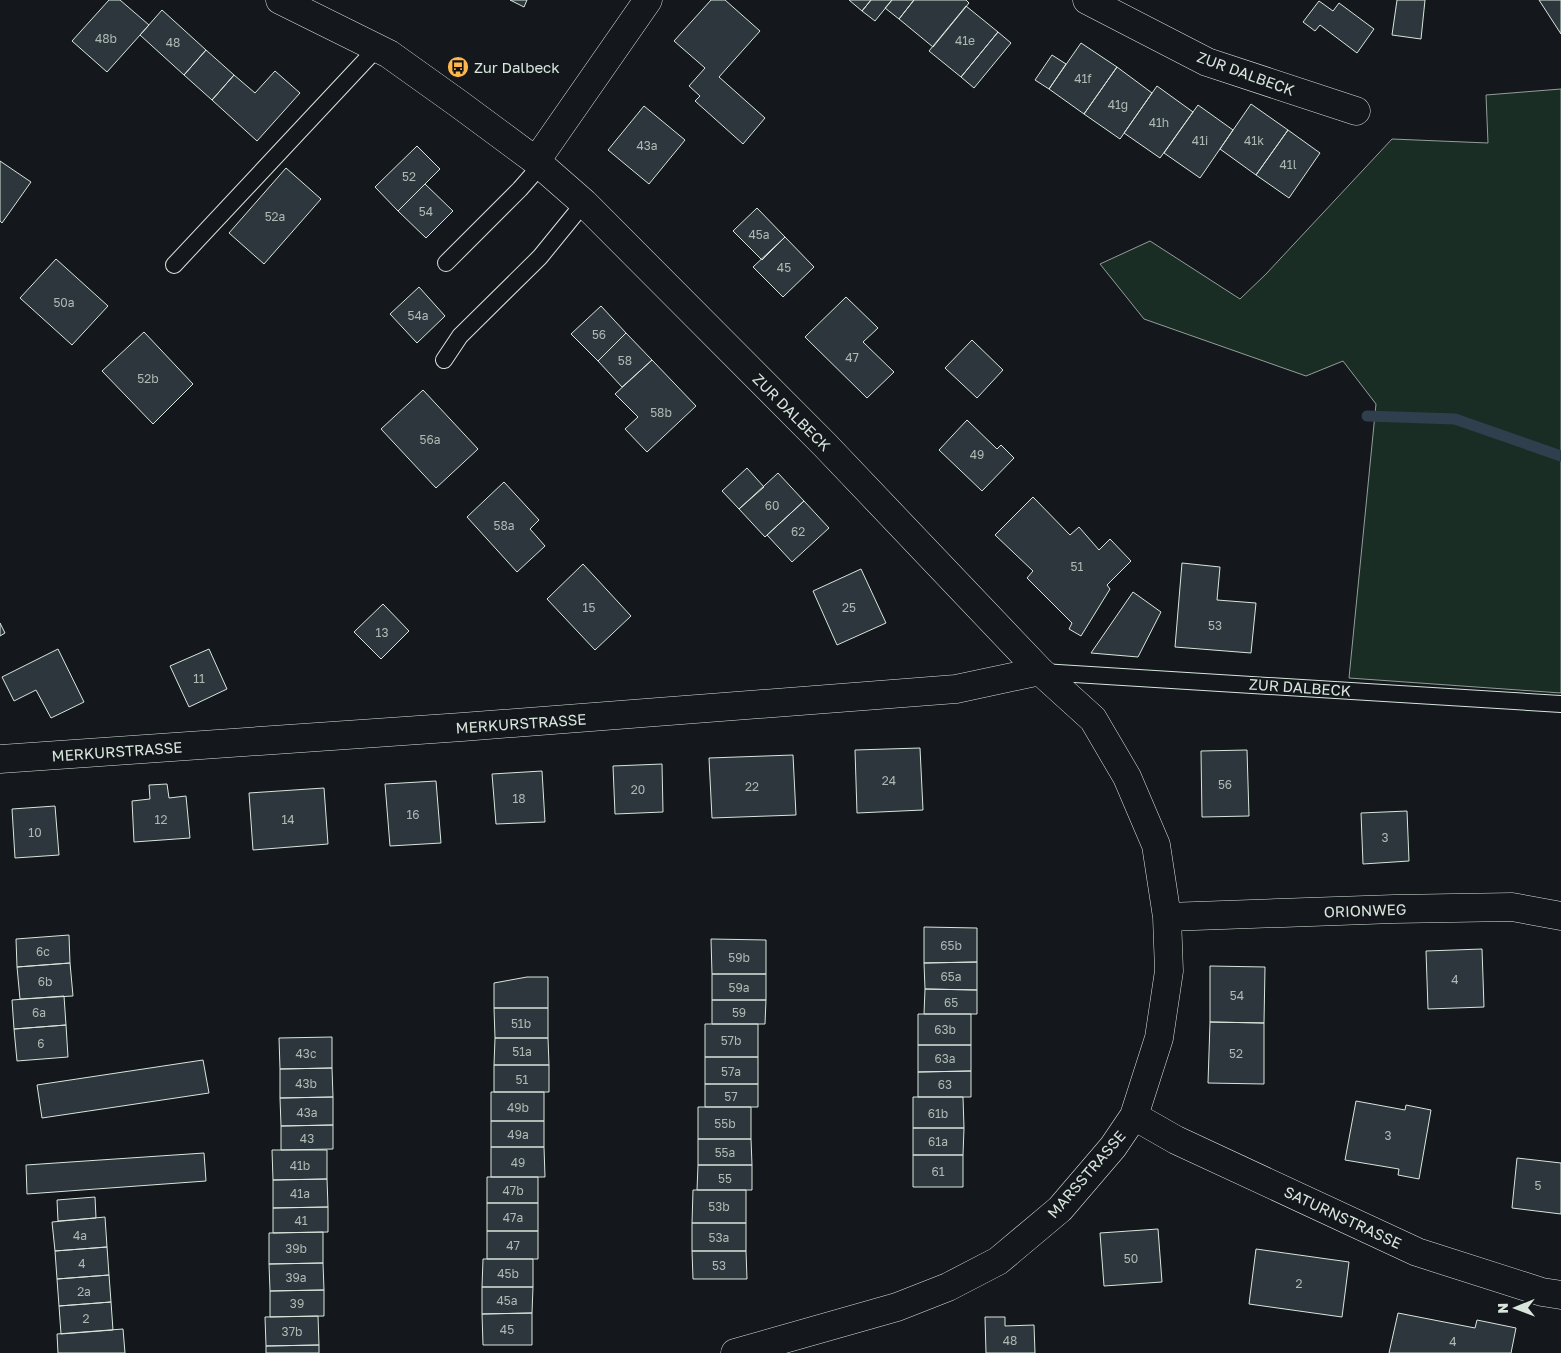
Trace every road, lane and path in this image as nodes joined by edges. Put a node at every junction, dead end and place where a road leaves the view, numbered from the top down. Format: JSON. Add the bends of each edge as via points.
{"nodes":[{"id":1,"x":280,"y":0,"type":"edge"},
{"id":2,"x":648,"y":0,"type":"edge"},
{"id":3,"x":1086,"y":0,"type":"edge"},
{"id":4,"x":377,"y":48,"type":"junction"},
{"id":5,"x":1356,"y":111,"type":"dead end"},
{"id":6,"x":538,"y":163,"type":"junction"},
{"id":7,"x":584,"y":203,"type":"junction"},
{"id":8,"x":446,"y":263,"type":"dead end"},
{"id":9,"x":174,"y":265,"type":"dead end"},
{"id":10,"x":444,"y":360,"type":"dead end"},
{"id":11,"x":1040,"y":672,"type":"junction"},
{"id":12,"x":1561,"y":704,"type":"edge"},
{"id":13,"x":0,"y":759,"type":"edge"},
{"id":14,"x":1561,"y":916,"type":"edge"},
{"id":15,"x":1167,"y":917,"type":"junction"},
{"id":16,"x":1169,"y":971,"type":"joint"},
{"id":17,"x":1134,"y":1116,"type":"junction"},
{"id":18,"x":1561,"y":1295,"type":"edge"},
{"id":19,"x":735,"y":1353,"type":"edge"}],
"edges":[{"from":1,"to":4,"type":"street","name":"ZUR DALBECK"},
{"from":2,"to":6,"type":"street"},
{"from":3,"to":5,"type":"street","name":"ZUR DALBECK","via":[[1207,62]]},
{"from":4,"to":6,"type":"street","name":"ZUR DALBECK"},
{"from":4,"to":9,"type":"lane"},
{"from":6,"to":7,"type":"street","name":"ZUR DALBECK"},
{"from":6,"to":8,"type":"lane","via":[[520,189]]},
{"from":7,"to":10,"type":"lane","via":[[540,257],[460,336]]},
{"from":7,"to":11,"type":"street","name":"ZUR DALBECK","via":[[825,446]]},
{"from":11,"to":12,"type":"lane","name":"ZUR DALBECK"},
{"from":11,"to":13,"type":"street","name":"MERKURSTRASSE","via":[[956,689],[462,728]]},
{"from":11,"to":15,"type":"street","name":"ZUR DALBECK","via":[[1093,719],[1127,777],[1156,845]]},
{"from":14,"to":15,"type":"street","name":"ORIONWEG","via":[[1512,907]]},
{"from":15,"to":16,"type":"street","name":"ZUR DALBECK"},
{"from":16,"to":17,"type":"street","name":"MARSSTRASSE","via":[[1158,1038]]},
{"from":17,"to":18,"type":"street","name":"SATURNSTRASSE","via":[[1176,1140],[1417,1252],[1525,1287]]},
{"from":17,"to":19,"type":"street","name":"MARSSTRASSE","via":[[1114,1147],[1060,1210],[998,1261],[948,1287],[897,1307]]}]}
